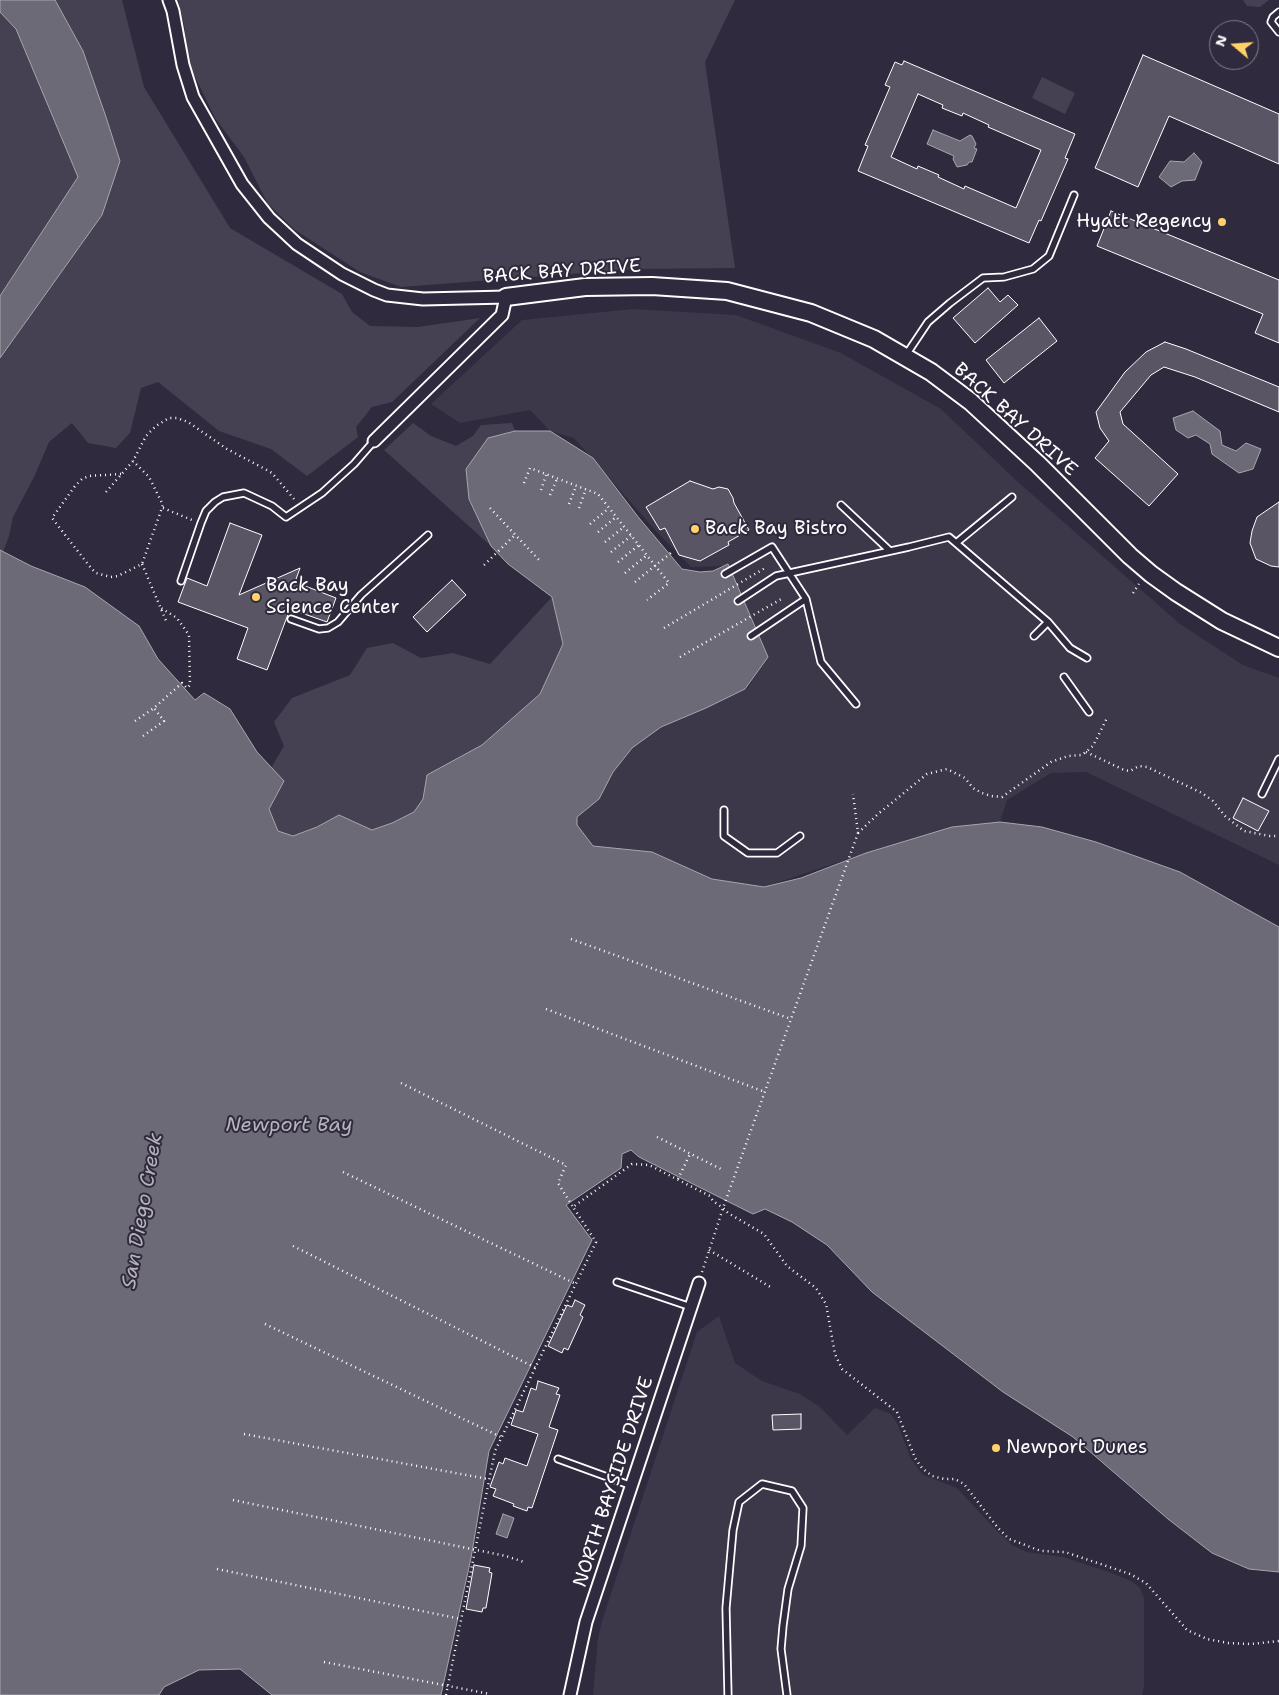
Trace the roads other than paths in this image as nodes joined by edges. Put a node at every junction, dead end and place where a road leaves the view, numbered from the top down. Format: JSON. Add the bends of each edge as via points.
{"nodes":[{"id":1,"x":169,"y":0,"type":"edge"},
{"id":2,"x":1279,"y":12,"type":"edge"},
{"id":3,"x":1279,"y":32,"type":"edge"},
{"id":4,"x":1074,"y":195,"type":"dead end"},
{"id":5,"x":506,"y":297,"type":"junction"},
{"id":6,"x":905,"y":357,"type":"junction"},
{"id":7,"x":374,"y":442,"type":"joint"},
{"id":8,"x":1012,"y":497,"type":"dead end"},
{"id":9,"x":841,"y":505,"type":"dead end"},
{"id":10,"x":428,"y":535,"type":"dead end"},
{"id":11,"x":956,"y":543,"type":"junction"},
{"id":12,"x":890,"y":551,"type":"junction"},
{"id":13,"x":789,"y":573,"type":"junction"},
{"id":14,"x":724,"y":574,"type":"dead end"},
{"id":15,"x":181,"y":581,"type":"dead end"},
{"id":16,"x":806,"y":599,"type":"junction"},
{"id":17,"x":738,"y":601,"type":"dead end"},
{"id":18,"x":291,"y":619,"type":"dead end"},
{"id":19,"x":1048,"y":622,"type":"junction"},
{"id":20,"x":751,"y":636,"type":"dead end"},
{"id":21,"x":1034,"y":636,"type":"dead end"},
{"id":22,"x":1279,"y":648,"type":"edge"},
{"id":23,"x":1087,"y":658,"type":"dead end"},
{"id":24,"x":1064,"y":677,"type":"dead end"},
{"id":25,"x":856,"y":704,"type":"dead end"},
{"id":26,"x":1089,"y":712,"type":"dead end"},
{"id":27,"x":1279,"y":759,"type":"edge"},
{"id":28,"x":1262,"y":794,"type":"dead end"},
{"id":29,"x":724,"y":810,"type":"dead end"},
{"id":30,"x":800,"y":836,"type":"dead end"},
{"id":31,"x":617,"y":1282,"type":"dead end"},
{"id":32,"x":699,"y":1283,"type":"road end"},
{"id":33,"x":691,"y":1307,"type":"junction"},
{"id":34,"x":558,"y":1460,"type":"dead end"},
{"id":35,"x":632,"y":1486,"type":"junction"},
{"id":36,"x":570,"y":1695,"type":"edge"},
{"id":37,"x":728,"y":1695,"type":"edge"},
{"id":38,"x":787,"y":1695,"type":"edge"}],
"edges":[{"from":1,"to":5,"type":"street","name":"BACK BAY DRIVE","via":[[193,97],[242,184],[264,213],[297,244],[342,274],[387,295],[423,299]]},
{"from":2,"to":3,"type":"lane","via":[[1271,22]]},
{"from":4,"to":6,"type":"lane","via":[[1049,256],[1033,269],[1004,278],[983,278],[928,322]]},
{"from":5,"to":6,"type":"street","name":"BACK BAY DRIVE","via":[[585,287],[652,286],[727,291],[811,313],[874,339]]},
{"from":5,"to":7,"type":"street","via":[[502,315]]},
{"from":6,"to":22,"type":"street","name":"BACK BAY DRIVE","via":[[971,402],[1149,572],[1222,621]]},
{"from":7,"to":15,"type":"lane","via":[[322,493],[286,517],[272,506],[244,493],[214,502],[206,511]]},
{"from":8,"to":11,"type":"lane"},
{"from":9,"to":12,"type":"lane"},
{"from":10,"to":18,"type":"lane","via":[[361,595],[338,622],[319,629]]},
{"from":11,"to":12,"type":"lane","via":[[949,537]]},
{"from":11,"to":19,"type":"lane"},
{"from":12,"to":13,"type":"lane"},
{"from":13,"to":14,"type":"lane","via":[[772,547]]},
{"from":13,"to":16,"type":"lane"},
{"from":13,"to":17,"type":"lane","via":[[776,576]]},
{"from":16,"to":20,"type":"lane"},
{"from":16,"to":25,"type":"lane","via":[[821,662]]},
{"from":19,"to":21,"type":"lane"},
{"from":19,"to":23,"type":"lane","via":[[1070,648]]},
{"from":24,"to":26,"type":"lane"},
{"from":27,"to":28,"type":"lane"},
{"from":29,"to":30,"type":"lane","via":[[724,836],[748,853],[777,853]]},
{"from":31,"to":33,"type":"lane"},
{"from":32,"to":33,"type":"street","name":"NORTH BAYSIDE DRIVE"},
{"from":33,"to":35,"type":"street","name":"NORTH BAYSIDE DRIVE"},
{"from":34,"to":35,"type":"lane"},
{"from":35,"to":36,"type":"street","name":"NORTH BAYSIDE DRIVE","via":[[586,1622]]},
{"from":37,"to":38,"type":"lane","via":[[726,1608],[733,1530],[740,1502],[762,1484],[792,1491],[803,1508],[801,1546],[788,1589],[782,1626],[781,1649]]}]}
